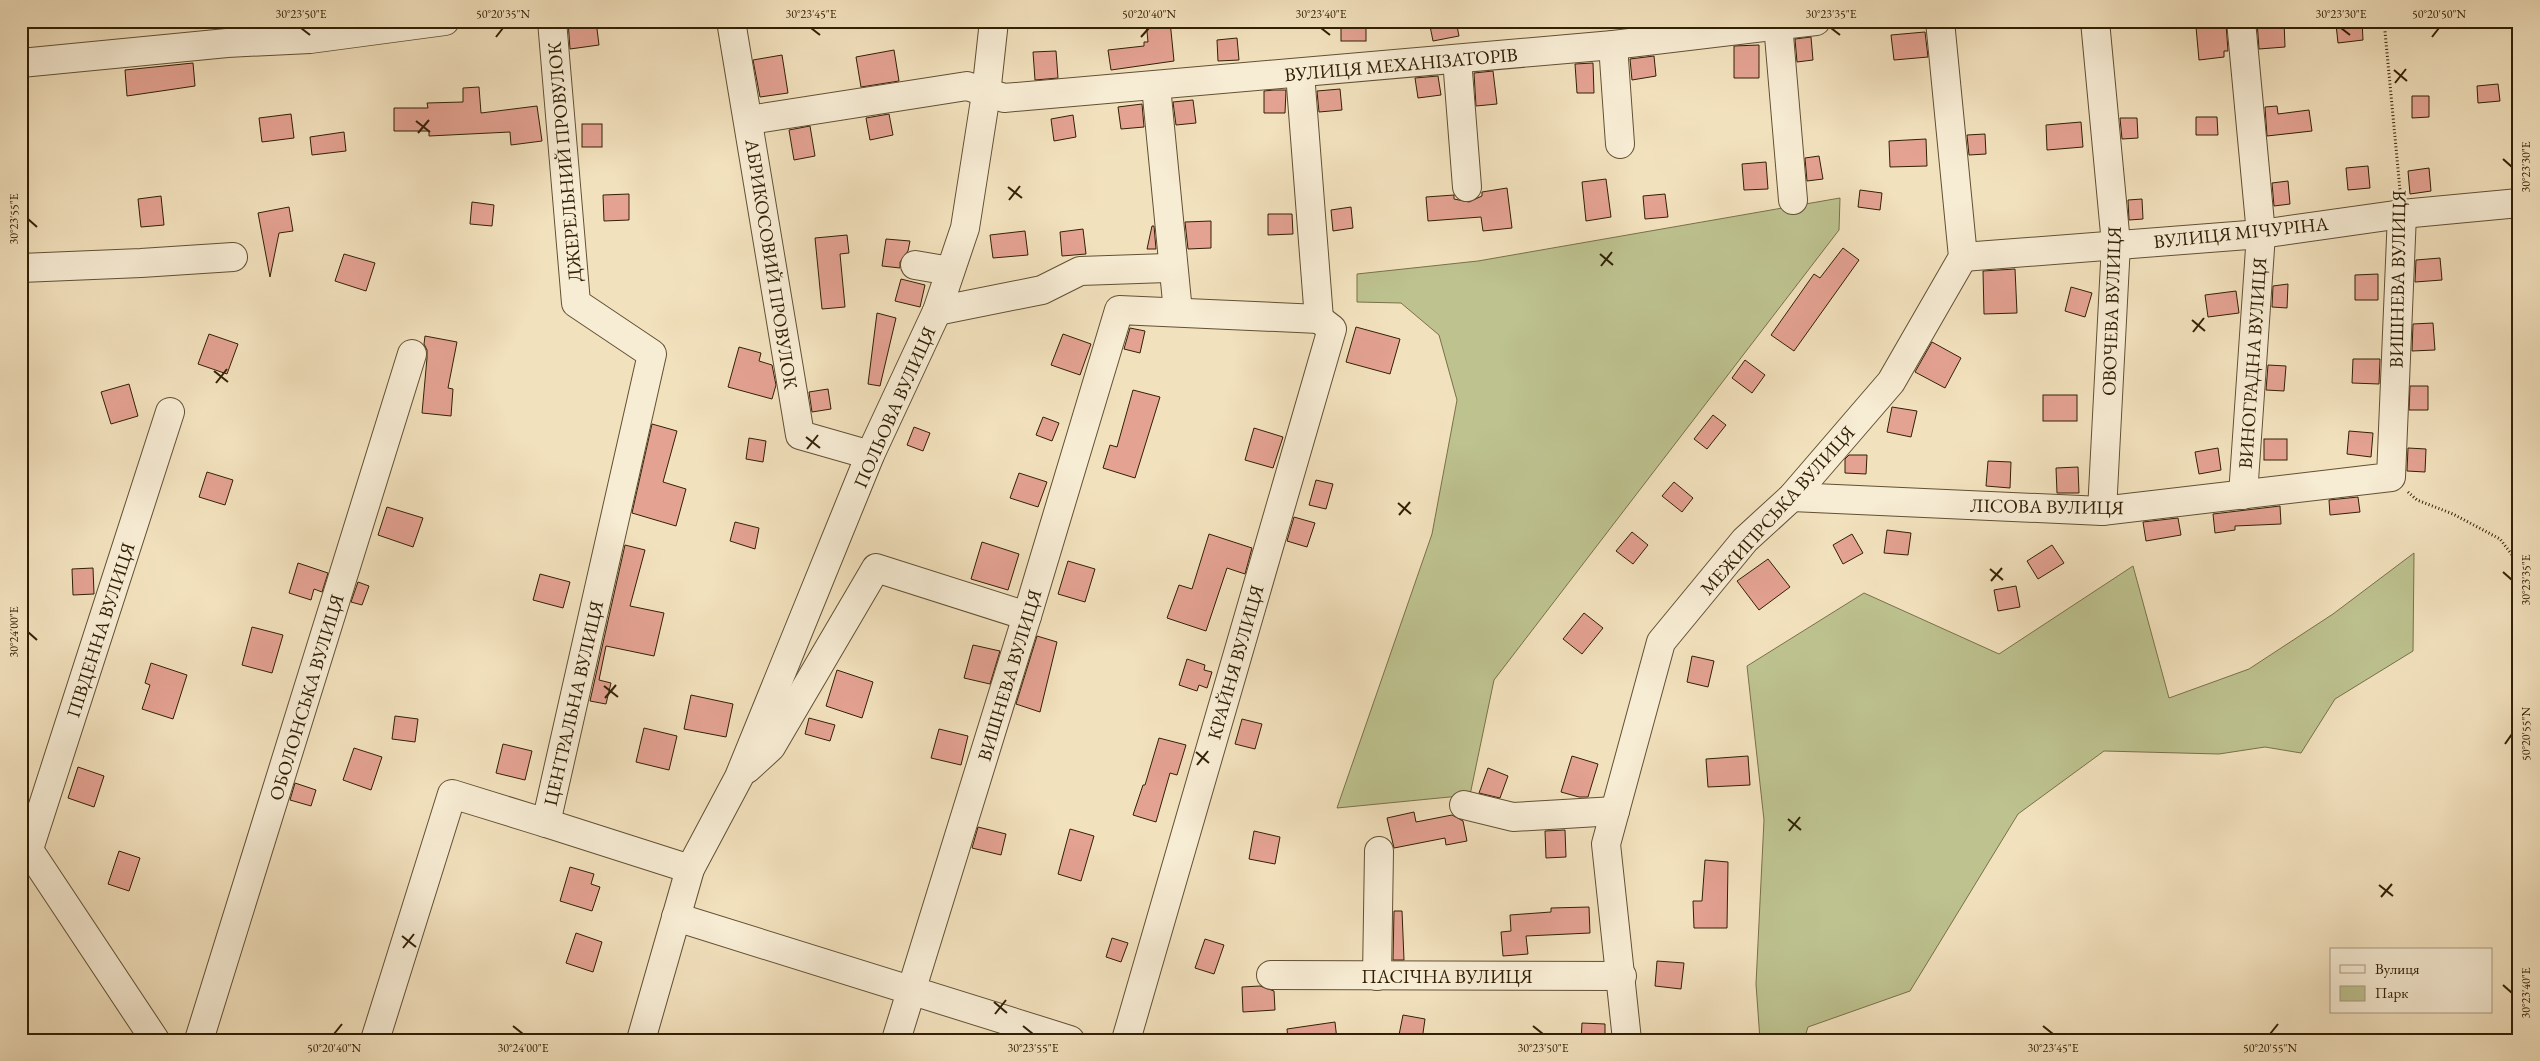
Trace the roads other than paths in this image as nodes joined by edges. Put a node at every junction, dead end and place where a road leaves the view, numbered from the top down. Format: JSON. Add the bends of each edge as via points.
{"nodes":[{"id":1,"x":445,"y":21,"type":"edge"},
{"id":2,"x":552,"y":21,"type":"edge"},
{"id":3,"x":731,"y":21,"type":"edge"},
{"id":4,"x":994,"y":21,"type":"edge"},
{"id":5,"x":1816,"y":21,"type":"edge"},
{"id":6,"x":1940,"y":21,"type":"edge"},
{"id":7,"x":2096,"y":21,"type":"edge"},
{"id":8,"x":2241,"y":21,"type":"edge"},
{"id":9,"x":1778,"y":24,"type":"junction"},
{"id":10,"x":1613,"y":45,"type":"junction"},
{"id":11,"x":1457,"y":59,"type":"junction"},
{"id":12,"x":21,"y":63,"type":"edge"},
{"id":13,"x":1300,"y":74,"type":"junction"},
{"id":14,"x":1156,"y":86,"type":"junction"},
{"id":15,"x":986,"y":94,"type":"junction"},
{"id":16,"x":748,"y":120,"type":"junction"},
{"id":17,"x":1620,"y":144,"type":"dead end"},
{"id":18,"x":1467,"y":187,"type":"dead end"},
{"id":19,"x":1794,"y":200,"type":"dead end"},
{"id":20,"x":2519,"y":204,"type":"edge"},
{"id":21,"x":2402,"y":214,"type":"junction"},
{"id":22,"x":2261,"y":234,"type":"junction"},
{"id":23,"x":2116,"y":244,"type":"junction"},
{"id":24,"x":233,"y":256,"type":"dead end"},
{"id":25,"x":1963,"y":257,"type":"junction"},
{"id":26,"x":915,"y":265,"type":"dead end"},
{"id":27,"x":21,"y":268,"type":"edge"},
{"id":28,"x":1167,"y":268,"type":"dead end"},
{"id":29,"x":950,"y":271,"type":"junction"},
{"id":30,"x":576,"y":303,"type":"joint"},
{"id":31,"x":937,"y":311,"type":"junction"},
{"id":32,"x":1178,"y":312,"type":"junction"},
{"id":33,"x":1319,"y":319,"type":"junction"},
{"id":34,"x":412,"y":354,"type":"dead end"},
{"id":35,"x":170,"y":412,"type":"dead end"},
{"id":36,"x":870,"y":455,"type":"junction"},
{"id":37,"x":2390,"y":478,"type":"joint"},
{"id":38,"x":2244,"y":495,"type":"junction"},
{"id":39,"x":1792,"y":497,"type":"junction"},
{"id":40,"x":2102,"y":511,"type":"junction"},
{"id":41,"x":1028,"y":616,"type":"junction"},
{"id":42,"x":739,"y":777,"type":"junction"},
{"id":43,"x":1464,"y":805,"type":"dead end"},
{"id":44,"x":1615,"y":811,"type":"junction"},
{"id":45,"x":546,"y":823,"type":"junction"},
{"id":46,"x":25,"y":843,"type":"edge"},
{"id":47,"x":1379,"y":851,"type":"dead end"},
{"id":48,"x":690,"y":869,"type":"junction"},
{"id":49,"x":676,"y":917,"type":"junction"},
{"id":50,"x":1271,"y":975,"type":"dead end"},
{"id":51,"x":1376,"y":976,"type":"junction"},
{"id":52,"x":1622,"y":976,"type":"junction"},
{"id":53,"x":912,"y":989,"type":"junction"},
{"id":54,"x":155,"y":1040,"type":"edge"},
{"id":55,"x":200,"y":1040,"type":"edge"},
{"id":56,"x":375,"y":1040,"type":"edge"},
{"id":57,"x":641,"y":1040,"type":"edge"},
{"id":58,"x":896,"y":1040,"type":"edge"},
{"id":59,"x":1070,"y":1040,"type":"edge"},
{"id":60,"x":1126,"y":1040,"type":"edge"},
{"id":61,"x":1627,"y":1040,"type":"edge"}],
"edges":[{"from":1,"to":12,"type":"street","via":[[310,39]]},
{"from":2,"to":30,"type":"street","name":"ДЖЕРЕЛЬНИЙ ПРОВУЛОК"},
{"from":3,"to":16,"type":"street","name":"АБРИКОСОВИЙ ПРОВУЛОК"},
{"from":4,"to":15,"type":"street","name":"ПОЛЬОВА ВУЛИЦЯ"},
{"from":5,"to":9,"type":"street","name":"ВУЛИЦЯ МЕХАНІЗАТОРІВ"},
{"from":6,"to":25,"type":"street"},
{"from":7,"to":23,"type":"street","name":"ОВОЧЕВА ВУЛИЦЯ"},
{"from":8,"to":22,"type":"street","name":"ВИНОГРАДНА ВУЛИЦЯ"},
{"from":9,"to":10,"type":"street","name":"ВУЛИЦЯ МЕХАНІЗАТОРІВ"},
{"from":9,"to":19,"type":"street"},
{"from":10,"to":11,"type":"street","name":"ВУЛИЦЯ МЕХАНІЗАТОРІВ"},
{"from":10,"to":17,"type":"street"},
{"from":11,"to":13,"type":"street","name":"ВУЛИЦЯ МЕХАНІЗАТОРІВ"},
{"from":11,"to":18,"type":"street"},
{"from":13,"to":14,"type":"street","name":"ВУЛИЦЯ МЕХАНІЗАТОРІВ"},
{"from":13,"to":33,"type":"street"},
{"from":14,"to":15,"type":"street","name":"ВУЛИЦЯ МЕХАНІЗАТОРІВ","via":[[1004,98]]},
{"from":14,"to":32,"type":"street"},
{"from":15,"to":16,"type":"street","name":"ВУЛИЦЯ МЕХАНІЗАТОРІВ","via":[[967,86]]},
{"from":15,"to":29,"type":"street","name":"ПОЛЬОВА ВУЛИЦЯ","via":[[964,228]]},
{"from":16,"to":36,"type":"street","name":"АБРИКОСОВИЙ ПРОВУЛОК","via":[[800,435]]},
{"from":20,"to":21,"type":"street","name":"ВУЛИЦЯ МІЧУРІНА"},
{"from":21,"to":22,"type":"street","name":"ВУЛИЦЯ МІЧУРІНА"},
{"from":21,"to":37,"type":"street","name":"ВИШНЕВА ВУЛИЦЯ"},
{"from":22,"to":23,"type":"street","name":"ВУЛИЦЯ МІЧУРІНА"},
{"from":22,"to":38,"type":"street","name":"ВИНОГРАДНА ВУЛИЦЯ"},
{"from":23,"to":25,"type":"street","name":"ВУЛИЦЯ МІЧУРІНА"},
{"from":23,"to":40,"type":"street","name":"ОВОЧЕВА ВУЛИЦЯ"},
{"from":24,"to":27,"type":"street"},
{"from":25,"to":39,"type":"street","name":"МЕЖИГІРСЬКА ВУЛИЦЯ","via":[[1891,382]]},
{"from":26,"to":29,"type":"street"},
{"from":28,"to":31,"type":"street","via":[[1080,272],[1042,290]]},
{"from":29,"to":31,"type":"street","name":"ПОЛЬОВА ВУЛИЦЯ"},
{"from":30,"to":45,"type":"street","name":"ЦЕНТРАЛЬНА ВУЛИЦЯ","via":[[652,354]]},
{"from":31,"to":36,"type":"street","name":"ПОЛЬОВА ВУЛИЦЯ"},
{"from":32,"to":33,"type":"street"},
{"from":32,"to":41,"type":"street","name":"ВИШНЕВА ВУЛИЦЯ","via":[[1119,310]]},
{"from":33,"to":60,"type":"street","name":"КРАЙНЯ ВУЛИЦЯ","via":[[1332,329]]},
{"from":34,"to":55,"type":"street","name":"ОБОЛОНСЬКА ВУЛИЦЯ"},
{"from":35,"to":46,"type":"street","name":"ПІВДЕННА ВУЛИЦЯ"},
{"from":36,"to":42,"type":"street","name":"ПОЛЬОВА ВУЛИЦЯ"},
{"from":37,"to":38,"type":"street","name":"ЛІСОВА ВУЛИЦЯ"},
{"from":38,"to":40,"type":"street","name":"ЛІСОВА ВУЛИЦЯ"},
{"from":39,"to":40,"type":"street","name":"ЛІСОВА ВУЛИЦЯ"},
{"from":39,"to":44,"type":"street","name":"МЕЖИГІРСЬКА ВУЛИЦЯ","via":[[1744,540],[1661,642]]},
{"from":41,"to":42,"type":"street","name":"ПОЛЬОВА ВУЛИЦЯ","via":[[876,568],[771,747]]},
{"from":41,"to":53,"type":"street","name":"ВИШНЕВА ВУЛИЦЯ"},
{"from":42,"to":48,"type":"street","name":"ПОЛЬОВА ВУЛИЦЯ"},
{"from":43,"to":44,"type":"street","via":[[1513,817]]},
{"from":44,"to":52,"type":"street","name":"МЕЖИГІРСЬКА ВУЛИЦЯ","via":[[1606,844]]},
{"from":45,"to":48,"type":"street"},
{"from":45,"to":56,"type":"street","name":"ЦЕНТРАЛЬНА ВУЛИЦЯ","via":[[452,794]]},
{"from":46,"to":54,"type":"street"},
{"from":47,"to":51,"type":"street"},
{"from":48,"to":49,"type":"street","name":"ПОЛЬОВА ВУЛИЦЯ"},
{"from":49,"to":53,"type":"street"},
{"from":49,"to":57,"type":"street","name":"ПОЛЬОВА ВУЛИЦЯ"},
{"from":50,"to":51,"type":"street","name":"ПАСІЧНА ВУЛИЦЯ"},
{"from":51,"to":52,"type":"street","name":"ПАСІЧНА ВУЛИЦЯ"},
{"from":52,"to":61,"type":"street","name":"МЕЖИГІРСЬКА ВУЛИЦЯ"},
{"from":53,"to":58,"type":"street","name":"ВИШНЕВА ВУЛИЦЯ"},
{"from":53,"to":59,"type":"street"}]}
